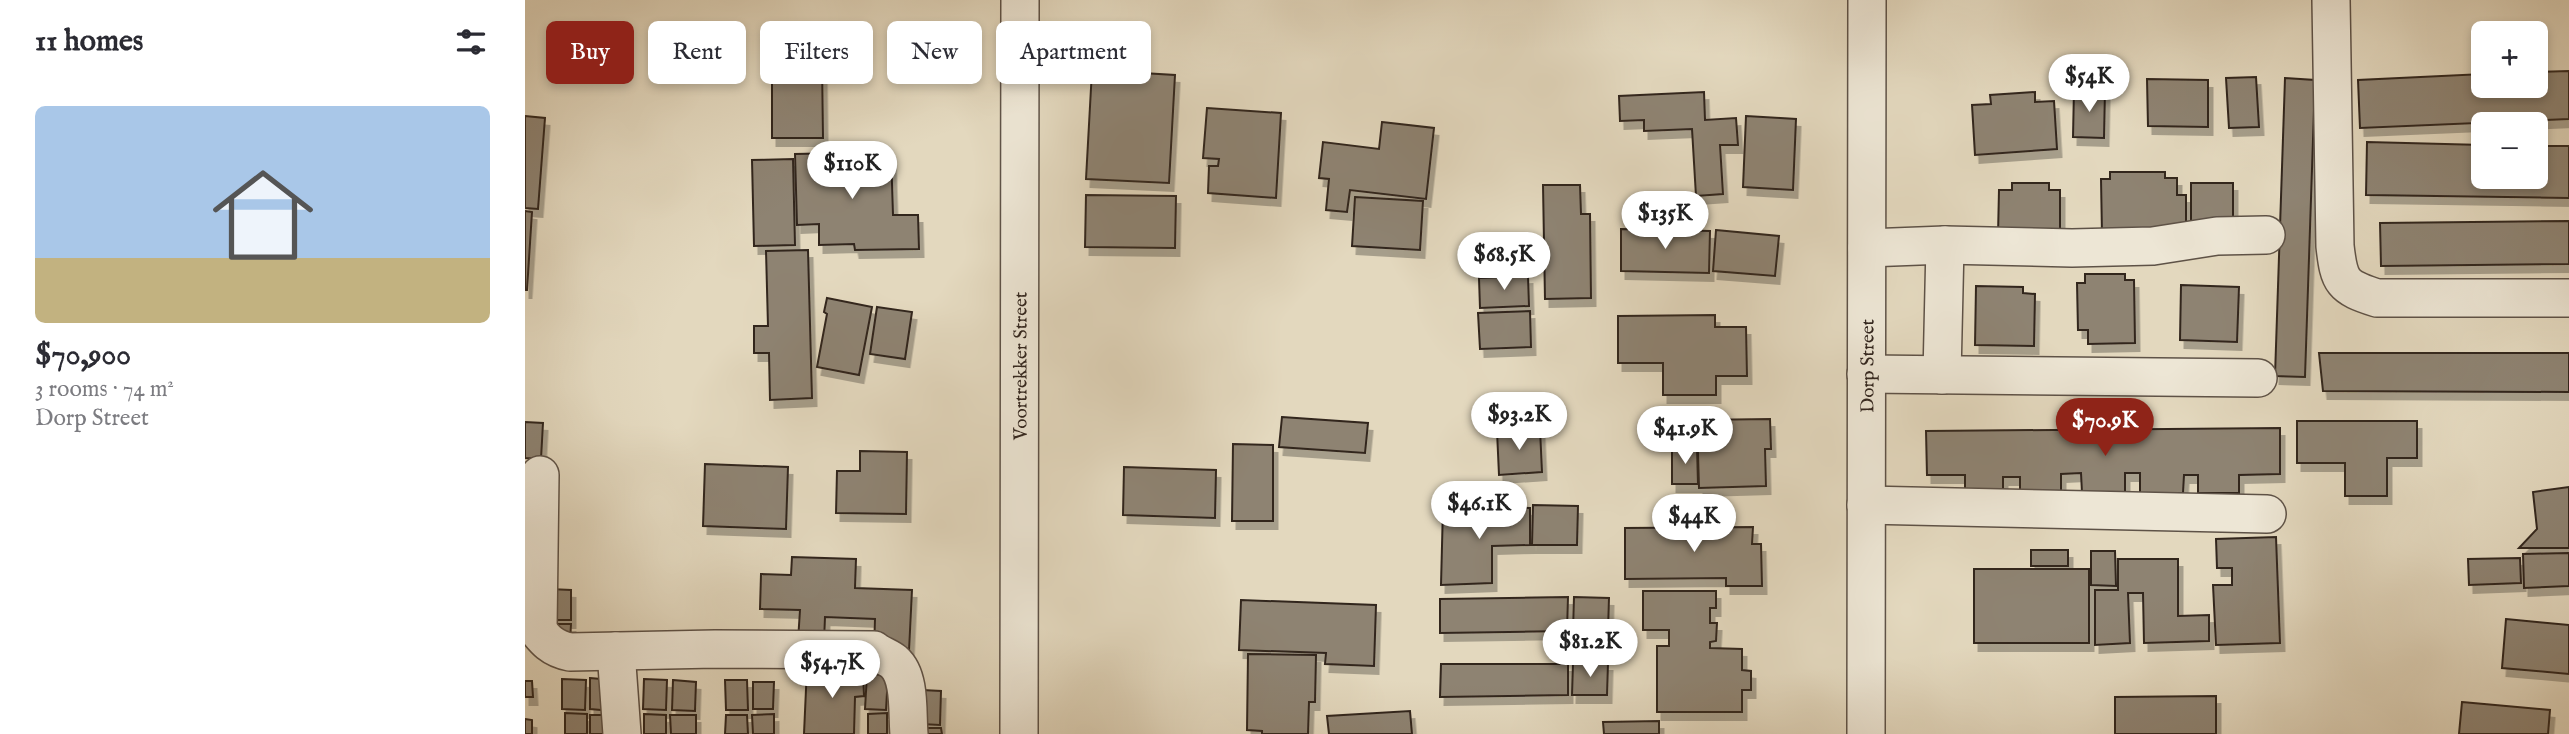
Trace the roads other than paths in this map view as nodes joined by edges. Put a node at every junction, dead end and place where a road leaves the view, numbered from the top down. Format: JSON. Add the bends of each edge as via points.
{"nodes":[{"id":1,"x":1020,"y":0,"type":"edge"},
{"id":2,"x":1867,"y":0,"type":"edge"},
{"id":3,"x":2331,"y":0,"type":"edge"},
{"id":4,"x":2266,"y":235,"type":"dead end"},
{"id":5,"x":1945,"y":245,"type":"junction"},
{"id":6,"x":1867,"y":248,"type":"junction"},
{"id":7,"x":2569,"y":298,"type":"edge"},
{"id":8,"x":1866,"y":374,"type":"junction"},
{"id":9,"x":1942,"y":375,"type":"junction"},
{"id":10,"x":2258,"y":378,"type":"dead end"},
{"id":11,"x":540,"y":475,"type":"dead end"},
{"id":12,"x":1866,"y":505,"type":"junction"},
{"id":13,"x":2267,"y":514,"type":"dead end"},
{"id":14,"x":531,"y":621,"type":"edge"},
{"id":15,"x":616,"y":651,"type":"junction"},
{"id":16,"x":622,"y":734,"type":"edge"},
{"id":17,"x":909,"y":734,"type":"edge"},
{"id":18,"x":1019,"y":734,"type":"edge"},
{"id":19,"x":1866,"y":734,"type":"edge"}],
"edges":[{"from":1,"to":18,"type":"street","name":"Voortrekker Street"},
{"from":2,"to":6,"type":"street","name":"Dorp Street"},
{"from":3,"to":7,"type":"street","via":[[2335,246],[2342,280],[2377,298]]},
{"from":4,"to":5,"type":"street","via":[[2217,236],[2153,246]]},
{"from":5,"to":6,"type":"street"},
{"from":5,"to":9,"type":"street"},
{"from":6,"to":8,"type":"street","name":"Dorp Street"},
{"from":8,"to":9,"type":"street"},
{"from":8,"to":12,"type":"street","name":"Dorp Street"},
{"from":9,"to":10,"type":"street"},
{"from":11,"to":14,"type":"street"},
{"from":12,"to":13,"type":"street"},
{"from":12,"to":19,"type":"street","name":"Dorp Street"},
{"from":14,"to":15,"type":"street","via":[[557,649]]},
{"from":15,"to":16,"type":"street"},
{"from":15,"to":17,"type":"street","via":[[874,650],[899,667],[905,683]]}]}
